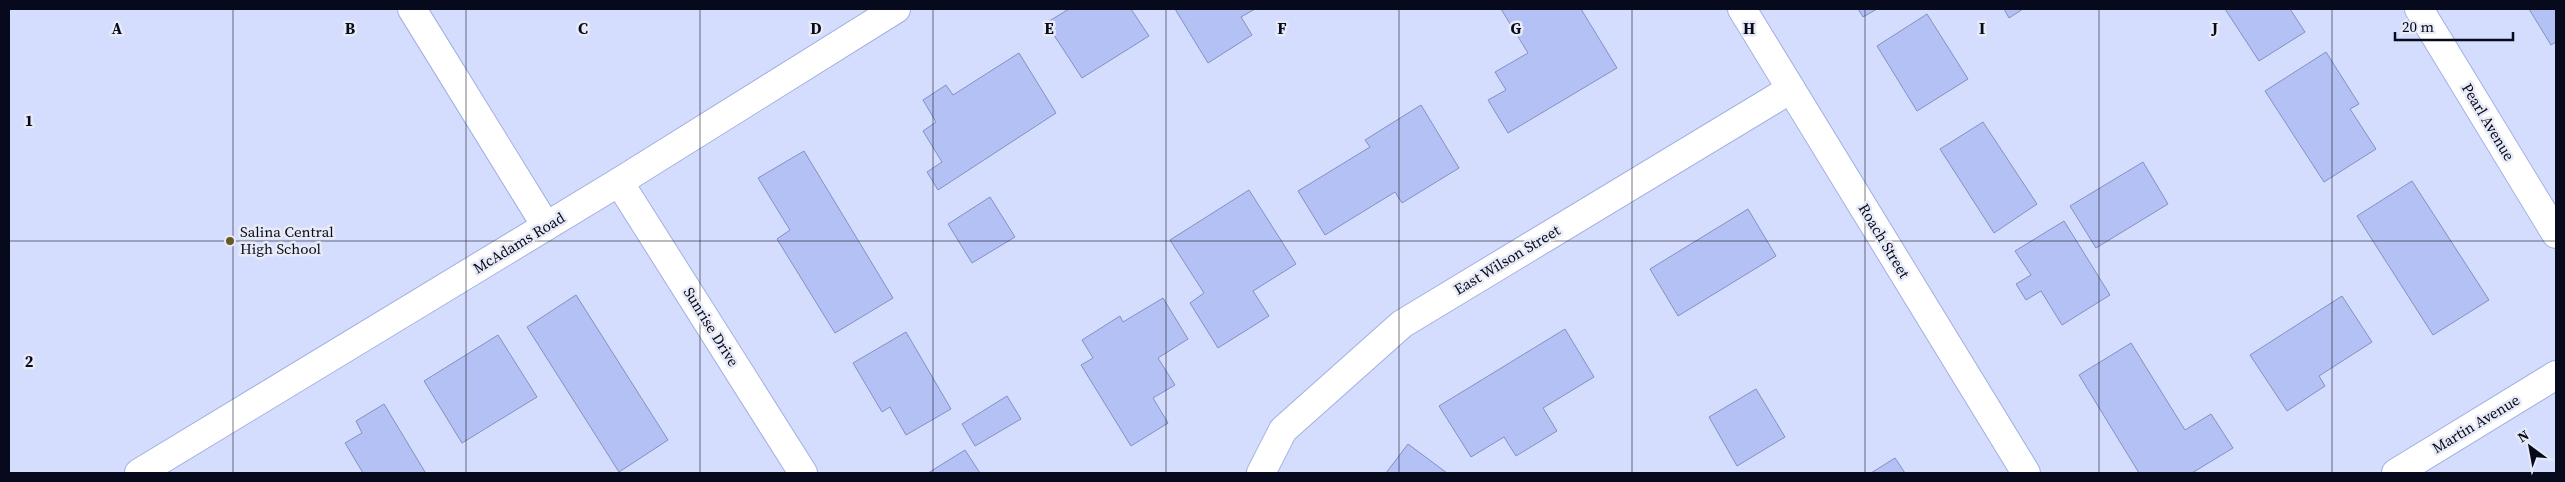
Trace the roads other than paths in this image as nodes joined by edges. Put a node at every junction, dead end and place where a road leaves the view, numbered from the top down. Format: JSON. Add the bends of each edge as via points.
{"nodes":[{"id":1,"x":412,"y":9,"type":"edge"},
{"id":2,"x":896,"y":9,"type":"edge"},
{"id":3,"x":1742,"y":9,"type":"edge"},
{"id":4,"x":2419,"y":9,"type":"edge"},
{"id":5,"x":1791,"y":89,"type":"junction"},
{"id":6,"x":619,"y":182,"type":"junction"},
{"id":7,"x":546,"y":226,"type":"junction"},
{"id":8,"x":2556,"y":234,"type":"edge"},
{"id":9,"x":2556,"y":375,"type":"edge"},
{"id":10,"x":139,"y":473,"type":"edge"},
{"id":11,"x":803,"y":473,"type":"edge"},
{"id":12,"x":1261,"y":473,"type":"edge"},
{"id":13,"x":2026,"y":473,"type":"edge"},
{"id":14,"x":2396,"y":473,"type":"edge"}],
"edges":[{"from":1,"to":7,"type":"street"},
{"from":2,"to":6,"type":"street","name":"McAdams Road"},
{"from":3,"to":5,"type":"street","name":"Roach Street"},
{"from":4,"to":8,"type":"street","name":"Pearl Avenue"},
{"from":5,"to":12,"type":"street","name":"East Wilson Street","via":[[1402,324],[1283,430]]},
{"from":5,"to":13,"type":"street","name":"Roach Street"},
{"from":6,"to":7,"type":"street","name":"McAdams Road"},
{"from":6,"to":11,"type":"street","name":"Sunrise Drive"},
{"from":7,"to":10,"type":"street","name":"McAdams Road"},
{"from":9,"to":14,"type":"street","name":"Martin Avenue"}]}
